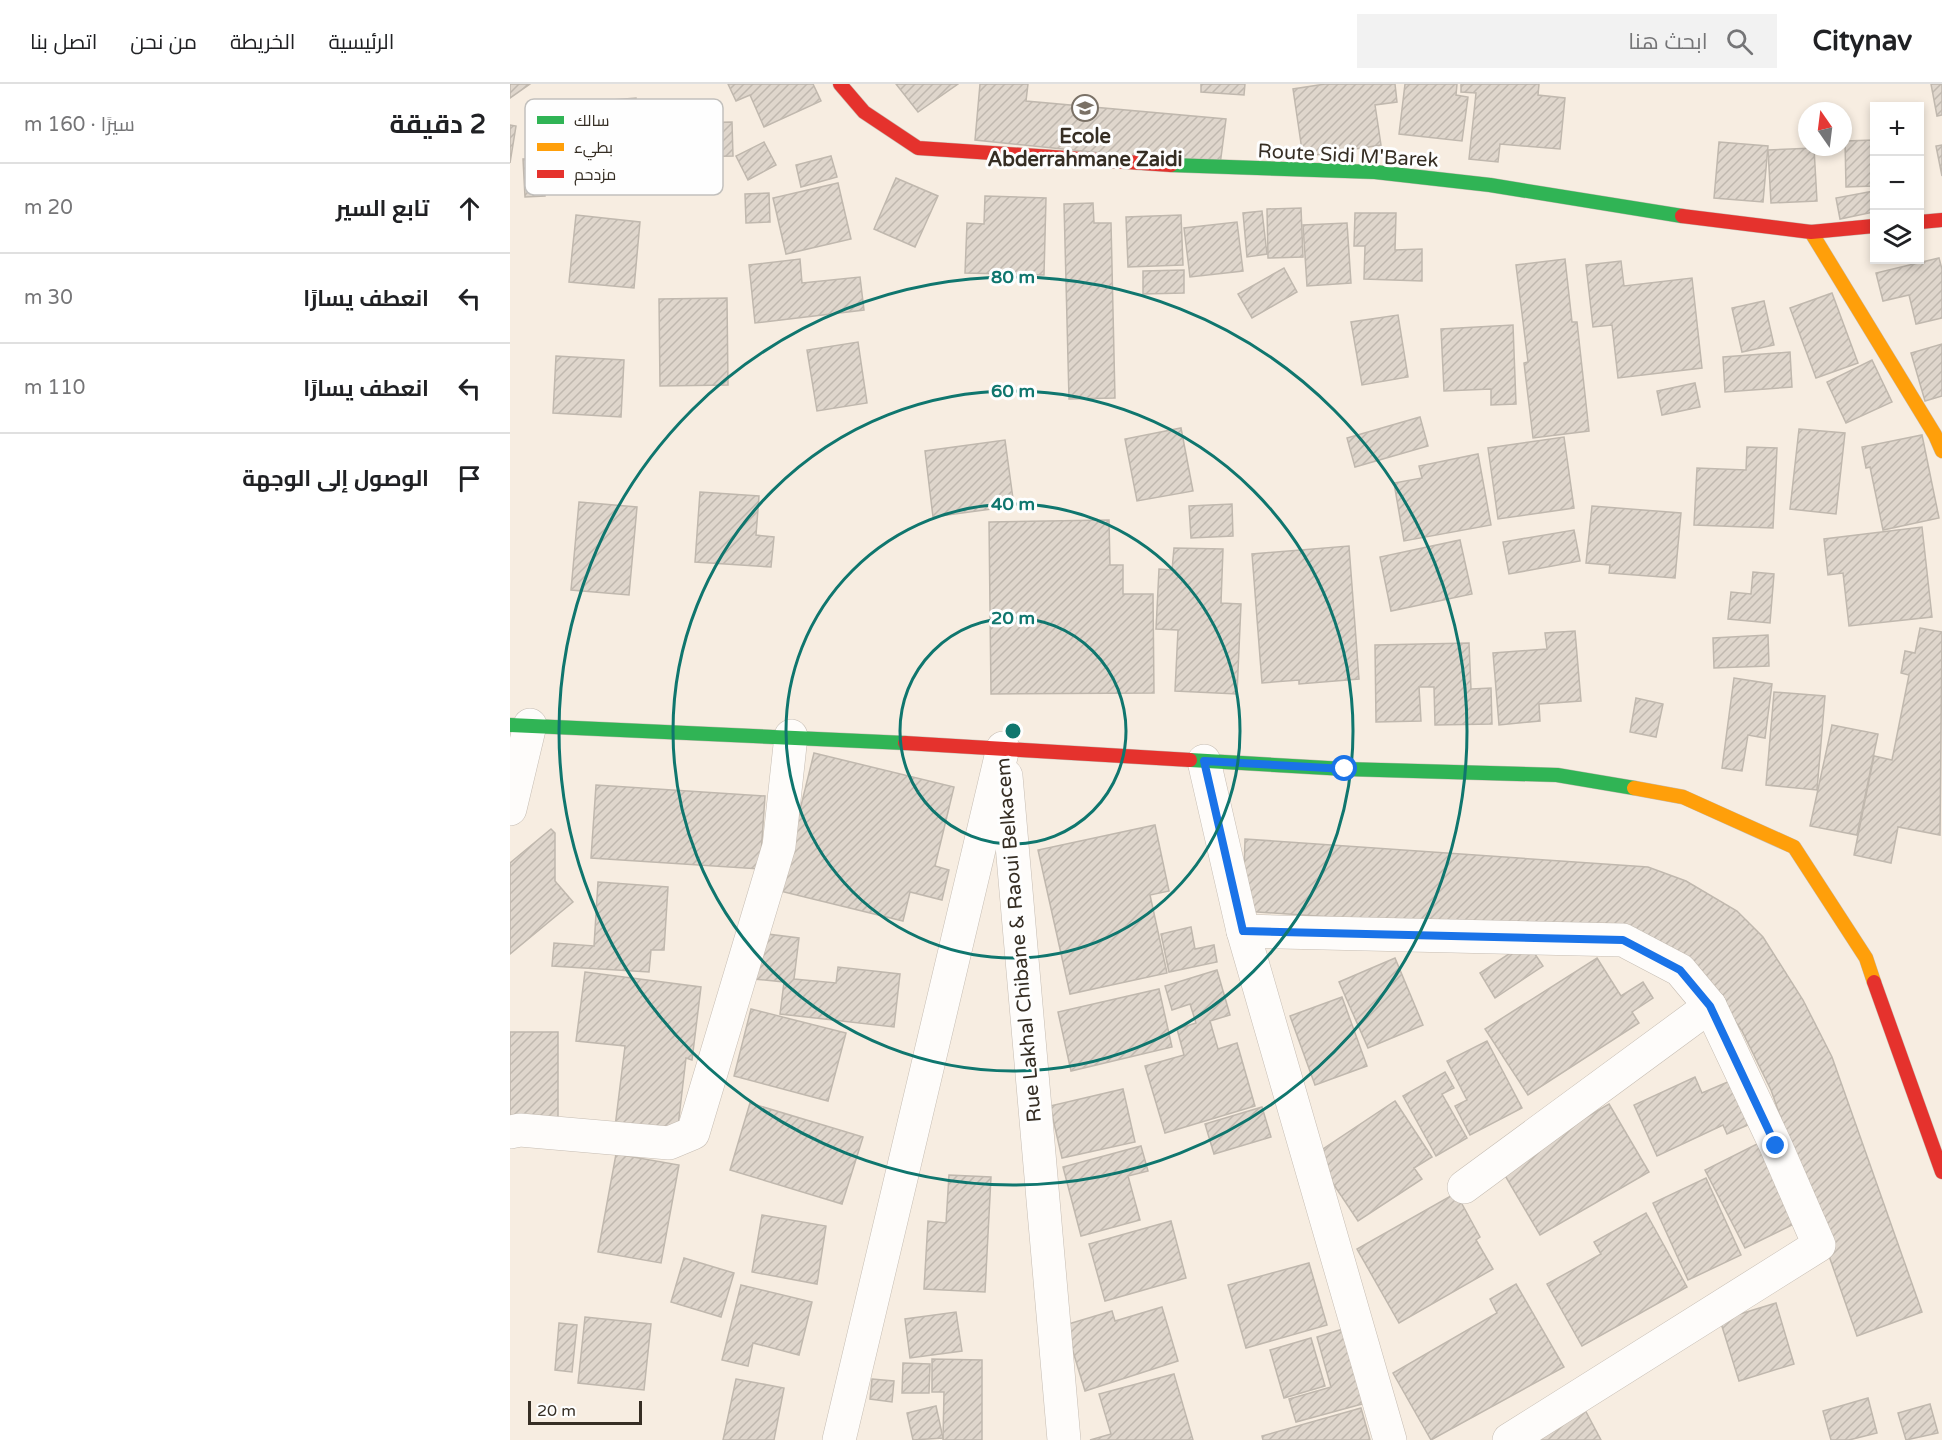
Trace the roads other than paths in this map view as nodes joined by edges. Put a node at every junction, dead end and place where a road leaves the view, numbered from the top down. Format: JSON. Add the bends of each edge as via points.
{"nodes":[{"id":1,"x":840,"y":84,"type":"edge"},
{"id":2,"x":1942,"y":220,"type":"edge"},
{"id":3,"x":1924,"y":222,"type":"edge"},
{"id":4,"x":1870,"y":226,"type":"edge"},
{"id":5,"x":1811,"y":232,"type":"junction"},
{"id":6,"x":1942,"y":451,"type":"edge"},
{"id":7,"x":520,"y":725,"type":"edge"},
{"id":8,"x":791,"y":736,"type":"junction"},
{"id":9,"x":1003,"y":748,"type":"junction"},
{"id":10,"x":1204,"y":761,"type":"junction"},
{"id":11,"x":510,"y":809,"type":"edge"},
{"id":12,"x":1243,"y":931,"type":"junction"},
{"id":13,"x":1710,"y":1006,"type":"junction"},
{"id":14,"x":510,"y":1132,"type":"edge"},
{"id":15,"x":1942,"y":1141,"type":"edge"},
{"id":16,"x":1940,"y":1165,"type":"edge"},
{"id":17,"x":1464,"y":1187,"type":"dead end"},
{"id":18,"x":839,"y":1440,"type":"edge"},
{"id":19,"x":1064,"y":1440,"type":"edge"},
{"id":20,"x":1390,"y":1440,"type":"edge"},
{"id":21,"x":1509,"y":1440,"type":"edge"}],
"edges":[{"from":1,"to":5,"type":"main road","name":"Route Sidi M'Barek","via":[[864,112],[918,148],[1240,170],[1375,172]]},
{"from":2,"to":3,"type":"main road"},
{"from":4,"to":5,"type":"main road","name":"Route Sidi M'Barek"},
{"from":5,"to":6,"type":"main road"},
{"from":7,"to":8,"type":"main road"},
{"from":7,"to":11,"type":"street"},
{"from":8,"to":9,"type":"main road"},
{"from":8,"to":14,"type":"street","via":[[779,846],[693,1133],[669,1143]]},
{"from":9,"to":10,"type":"main road"},
{"from":9,"to":18,"type":"street","name":"Rue Lakhal Chibane & Raoui Belkacem"},
{"from":9,"to":19,"type":"street","name":"Rue Lakhal Chibane & Raoui Belkacem"},
{"from":10,"to":12,"type":"street"},
{"from":10,"to":16,"type":"main road","via":[[1557,775],[1683,797],[1794,847],[1866,958]]},
{"from":12,"to":13,"type":"street","via":[[1623,940],[1680,970]]},
{"from":12,"to":20,"type":"street"},
{"from":13,"to":17,"type":"street"},
{"from":13,"to":21,"type":"street","via":[[1819,1245]]},
{"from":15,"to":16,"type":"main road"}]}
